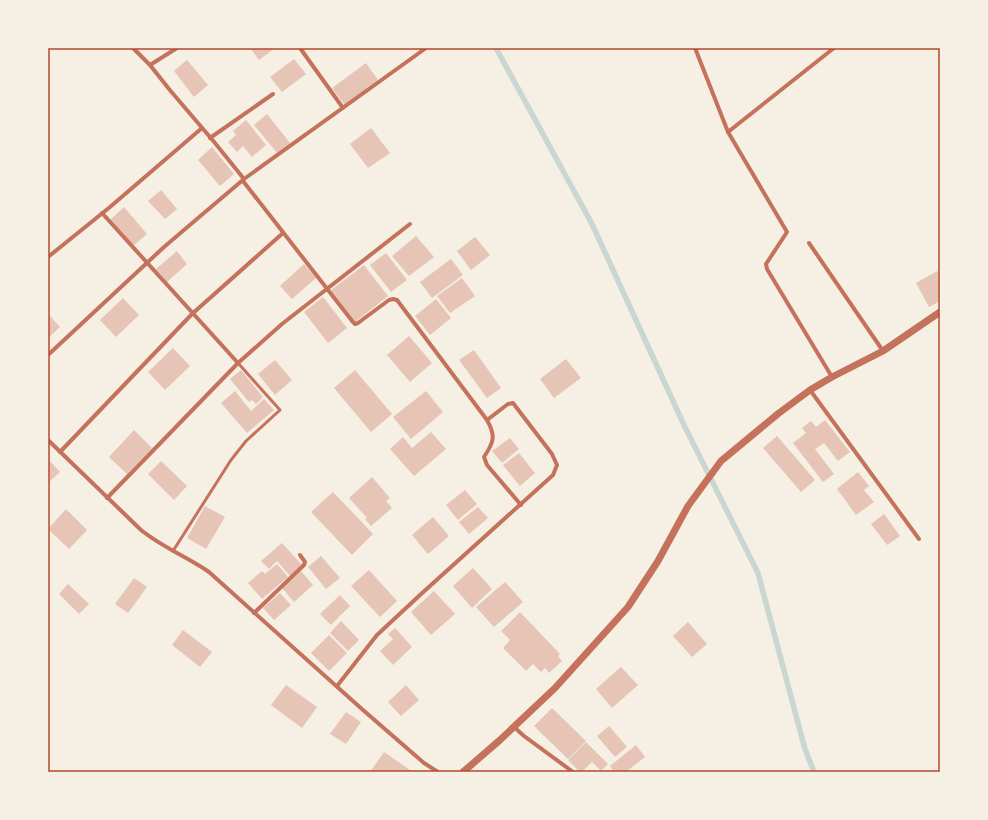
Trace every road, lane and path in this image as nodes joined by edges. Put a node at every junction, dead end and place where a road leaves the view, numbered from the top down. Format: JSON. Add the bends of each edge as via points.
{"nodes":[{"id":1,"x":134,"y":48,"type":"edge"},
{"id":2,"x":177,"y":48,"type":"edge"},
{"id":3,"x":300,"y":48,"type":"edge"},
{"id":4,"x":417,"y":48,"type":"edge"},
{"id":5,"x":426,"y":48,"type":"edge"},
{"id":6,"x":695,"y":48,"type":"edge"},
{"id":7,"x":834,"y":48,"type":"edge"},
{"id":8,"x":421,"y":53,"type":"junction"},
{"id":9,"x":150,"y":65,"type":"junction"},
{"id":10,"x":273,"y":94,"type":"dead end"},
{"id":11,"x":343,"y":108,"type":"junction"},
{"id":12,"x":202,"y":128,"type":"junction"},
{"id":13,"x":728,"y":132,"type":"junction"},
{"id":14,"x":210,"y":138,"type":"junction"},
{"id":15,"x":243,"y":180,"type":"junction"},
{"id":16,"x":102,"y":213,"type":"junction"},
{"id":17,"x":410,"y":224,"type":"dead end"},
{"id":18,"x":283,"y":233,"type":"junction"},
{"id":19,"x":809,"y":243,"type":"dead end"},
{"id":20,"x":48,"y":257,"type":"edge"},
{"id":21,"x":147,"y":263,"type":"junction"},
{"id":22,"x":327,"y":288,"type":"junction"},
{"id":23,"x":940,"y":312,"type":"edge"},
{"id":24,"x":192,"y":314,"type":"junction"},
{"id":25,"x":883,"y":351,"type":"junction"},
{"id":26,"x":48,"y":355,"type":"edge"},
{"id":27,"x":238,"y":363,"type":"junction"},
{"id":28,"x":832,"y":376,"type":"junction"},
{"id":29,"x":810,"y":390,"type":"junction"},
{"id":30,"x":487,"y":420,"type":"junction"},
{"id":31,"x":49,"y":443,"type":"edge"},
{"id":32,"x":60,"y":452,"type":"junction"},
{"id":33,"x":107,"y":498,"type":"junction"},
{"id":34,"x":521,"y":505,"type":"junction"},
{"id":35,"x":919,"y":539,"type":"dead end"},
{"id":36,"x":173,"y":551,"type":"junction"},
{"id":37,"x":300,"y":555,"type":"dead end"},
{"id":38,"x":254,"y":613,"type":"junction"},
{"id":39,"x":337,"y":686,"type":"junction"},
{"id":40,"x":514,"y":726,"type":"junction"},
{"id":41,"x":438,"y":772,"type":"edge"},
{"id":42,"x":463,"y":772,"type":"edge"},
{"id":43,"x":573,"y":772,"type":"edge"}],
"edges":[{"from":1,"to":9,"type":"street"},
{"from":2,"to":9,"type":"street"},
{"from":3,"to":11,"type":"street"},
{"from":4,"to":8,"type":"street"},
{"from":5,"to":8,"type":"street"},
{"from":6,"to":13,"type":"street"},
{"from":7,"to":13,"type":"street"},
{"from":8,"to":11,"type":"street"},
{"from":9,"to":12,"type":"street"},
{"from":10,"to":14,"type":"street"},
{"from":11,"to":15,"type":"street"},
{"from":12,"to":14,"type":"street"},
{"from":12,"to":16,"type":"street"},
{"from":13,"to":28,"type":"street","via":[[787,232],[766,264],[767,269]]},
{"from":14,"to":15,"type":"street"},
{"from":15,"to":18,"type":"street"},
{"from":15,"to":21,"type":"street"},
{"from":16,"to":20,"type":"street"},
{"from":16,"to":21,"type":"street"},
{"from":17,"to":22,"type":"street"},
{"from":18,"to":22,"type":"street"},
{"from":18,"to":24,"type":"street"},
{"from":19,"to":25,"type":"street"},
{"from":21,"to":24,"type":"street"},
{"from":21,"to":26,"type":"street"},
{"from":22,"to":27,"type":"street"},
{"from":22,"to":30,"type":"street","via":[[355,324],[389,300],[397,300]]},
{"from":23,"to":25,"type":"street"},
{"from":24,"to":27,"type":"street"},
{"from":24,"to":32,"type":"street"},
{"from":25,"to":28,"type":"street"},
{"from":27,"to":33,"type":"street"},
{"from":27,"to":36,"type":"lane","via":[[280,410],[246,441],[231,460]]},
{"from":28,"to":29,"type":"street"},
{"from":29,"to":35,"type":"street"},
{"from":29,"to":40,"type":"street","via":[[721,461],[688,506],[658,561],[628,607],[555,688]]},
{"from":30,"to":34,"type":"street","via":[[493,438],[484,457],[487,465]]},
{"from":30,"to":34,"type":"street","via":[[513,403],[552,454],[556,465],[553,475]]},
{"from":31,"to":32,"type":"street"},
{"from":32,"to":33,"type":"street"},
{"from":33,"to":36,"type":"street","via":[[152,539]]},
{"from":34,"to":39,"type":"street","via":[[377,635]]},
{"from":36,"to":38,"type":"street","via":[[208,572]]},
{"from":37,"to":38,"type":"street","via":[[305,562],[304,565]]},
{"from":38,"to":39,"type":"street"},
{"from":39,"to":41,"type":"street","via":[[424,763]]},
{"from":40,"to":42,"type":"street"},
{"from":40,"to":43,"type":"street"}]}
